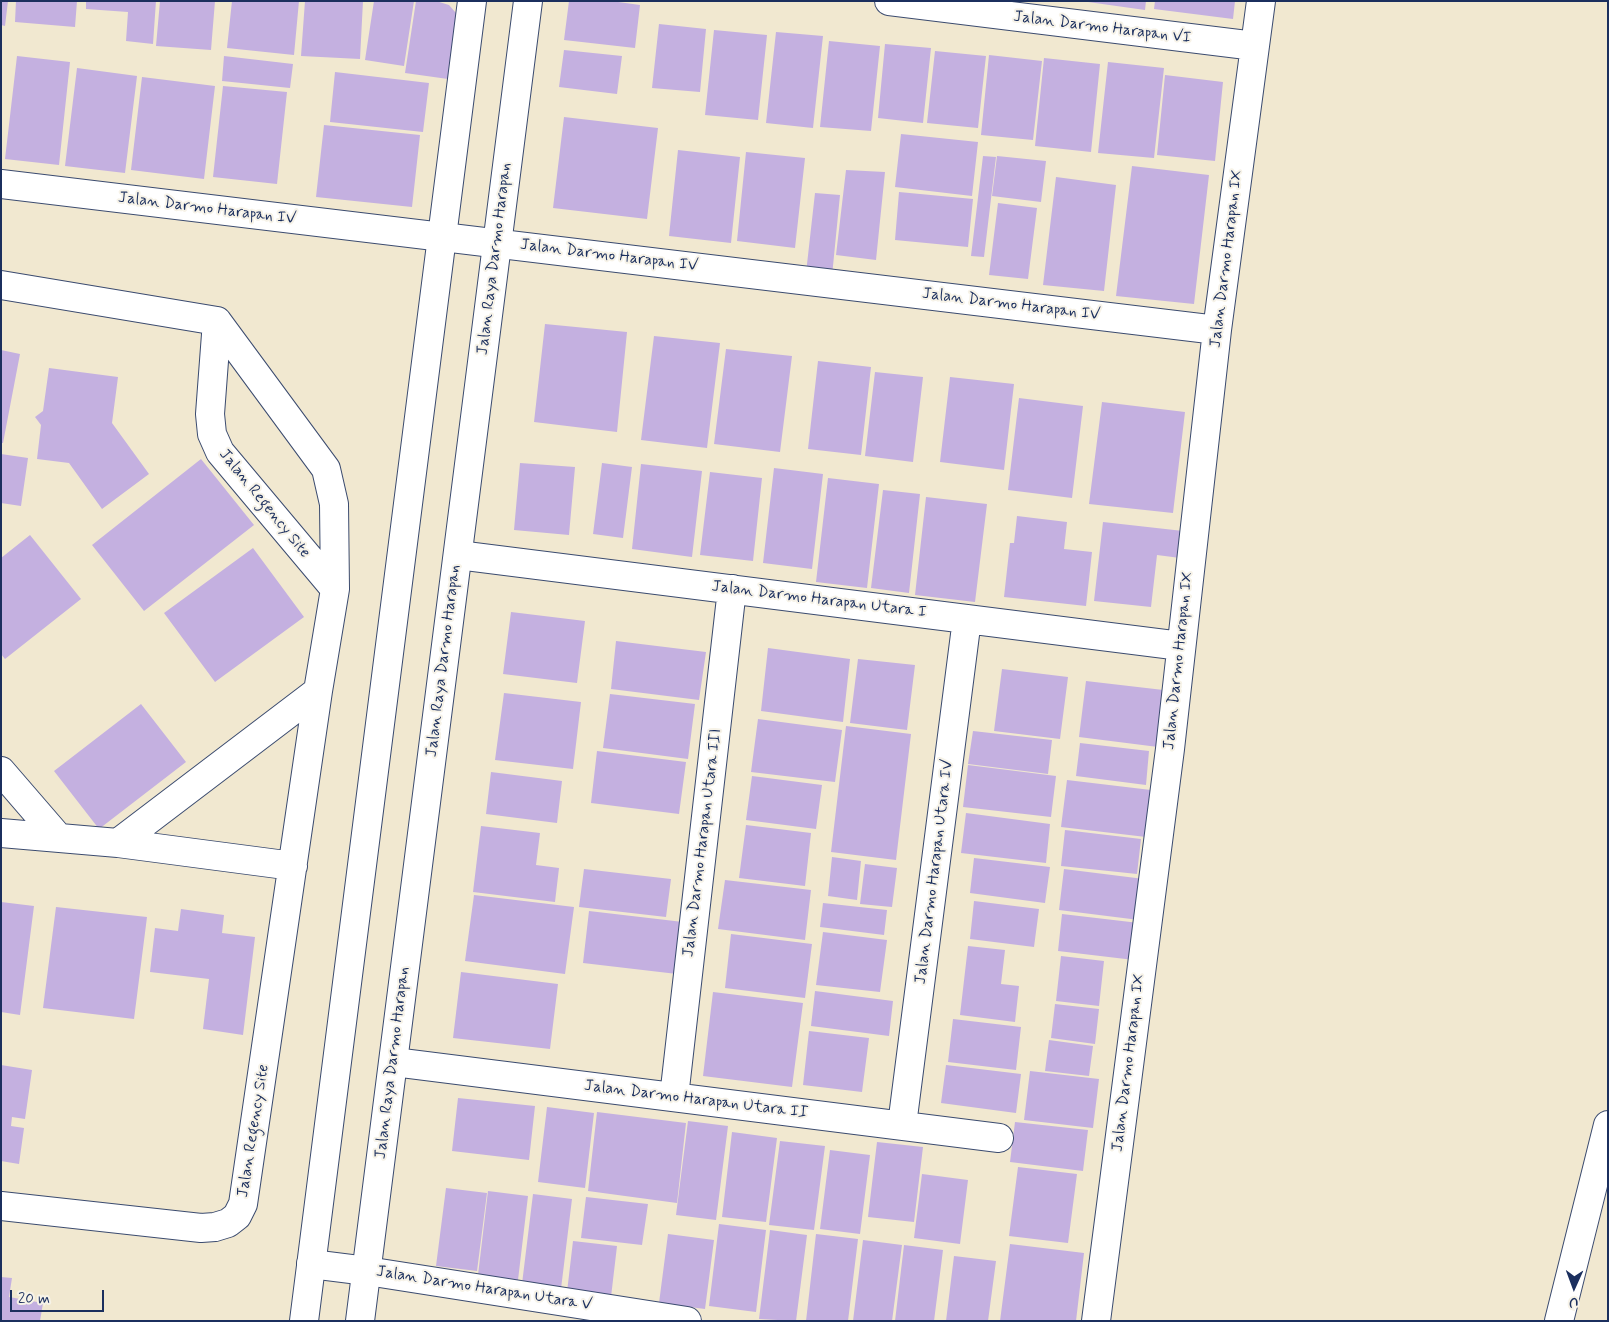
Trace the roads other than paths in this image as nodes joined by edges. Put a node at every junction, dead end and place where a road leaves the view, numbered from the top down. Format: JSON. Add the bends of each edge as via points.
{"nodes":[{"id":1,"x":472,"y":1,"type":"edge"},
{"id":2,"x":528,"y":1,"type":"edge"},
{"id":3,"x":889,"y":1,"type":"edge"},
{"id":4,"x":1261,"y":1,"type":"edge"},
{"id":5,"x":1023,"y":10,"type":"edge"},
{"id":6,"x":1255,"y":46,"type":"junction"},
{"id":7,"x":1,"y":184,"type":"edge"},
{"id":8,"x":443,"y":238,"type":"junction"},
{"id":9,"x":497,"y":243,"type":"junction"},
{"id":10,"x":1,"y":285,"type":"edge"},
{"id":11,"x":217,"y":321,"type":"junction"},
{"id":12,"x":1217,"y":330,"type":"junction"},
{"id":13,"x":458,"y":555,"type":"junction"},
{"id":14,"x":335,"y":589,"type":"junction"},
{"id":15,"x":732,"y":589,"type":"junction"},
{"id":16,"x":967,"y":619,"type":"junction"},
{"id":17,"x":1181,"y":646,"type":"junction"},
{"id":18,"x":318,"y":691,"type":"junction"},
{"id":19,"x":1,"y":771,"type":"edge"},
{"id":20,"x":1,"y":833,"type":"edge"},
{"id":21,"x":58,"y":837,"type":"junction"},
{"id":22,"x":118,"y":843,"type":"junction"},
{"id":23,"x":293,"y":866,"type":"junction"},
{"id":24,"x":394,"y":1062,"type":"junction"},
{"id":25,"x":674,"y":1097,"type":"junction"},
{"id":26,"x":1608,"y":1125,"type":"edge"},
{"id":27,"x":902,"y":1126,"type":"junction"},
{"id":28,"x":999,"y":1138,"type":"dead end"},
{"id":29,"x":1,"y":1206,"type":"edge"},
{"id":30,"x":311,"y":1264,"type":"junction"},
{"id":31,"x":367,"y":1271,"type":"junction"},
{"id":32,"x":304,"y":1321,"type":"edge"},
{"id":33,"x":360,"y":1321,"type":"edge"},
{"id":34,"x":687,"y":1321,"type":"edge"},
{"id":35,"x":1096,"y":1321,"type":"edge"},
{"id":36,"x":1559,"y":1321,"type":"edge"}],
"edges":[{"from":1,"to":8,"type":"street"},
{"from":2,"to":9,"type":"street","name":"Jalan Raya Darmo Harapan"},
{"from":3,"to":5,"type":"street","name":"Jalan Darmo Harapan VI"},
{"from":4,"to":6,"type":"street","name":"Jalan Darmo Harapan IX"},
{"from":5,"to":6,"type":"street","name":"Jalan Darmo Harapan VI"},
{"from":6,"to":12,"type":"street","name":"Jalan Darmo Harapan IX"},
{"from":7,"to":8,"type":"street","name":"Jalan Darmo Harapan IV"},
{"from":8,"to":9,"type":"street","name":"Jalan Darmo Harapan IV"},
{"from":8,"to":30,"type":"street"},
{"from":9,"to":12,"type":"street","name":"Jalan Darmo Harapan IV"},
{"from":9,"to":13,"type":"street","name":"Jalan Raya Darmo Harapan"},
{"from":10,"to":11,"type":"street"},
{"from":11,"to":14,"type":"street","name":"Jalan Regency Site","via":[[326,469],[334,504]]},
{"from":11,"to":14,"type":"street","name":"Jalan Regency Site","via":[[210,414],[214,440],[220,452]]},
{"from":12,"to":17,"type":"street","name":"Jalan Darmo Harapan IX"},
{"from":13,"to":15,"type":"street","name":"Jalan Darmo Harapan Utara I"},
{"from":13,"to":24,"type":"street","name":"Jalan Raya Darmo Harapan"},
{"from":14,"to":18,"type":"street","name":"Jalan Regency Site"},
{"from":15,"to":16,"type":"street","name":"Jalan Darmo Harapan Utara I"},
{"from":15,"to":25,"type":"street","name":"Jalan Darmo Harapan Utara III"},
{"from":16,"to":17,"type":"street","name":"Jalan Darmo Harapan Utara I"},
{"from":16,"to":27,"type":"street","name":"Jalan Darmo Harapan Utara IV"},
{"from":17,"to":35,"type":"street","name":"Jalan Darmo Harapan IX"},
{"from":18,"to":22,"type":"street"},
{"from":18,"to":23,"type":"street","name":"Jalan Regency Site"},
{"from":19,"to":21,"type":"street"},
{"from":20,"to":21,"type":"street"},
{"from":21,"to":22,"type":"street"},
{"from":22,"to":23,"type":"street"},
{"from":23,"to":29,"type":"street","name":"Jalan Regency Site","via":[[243,1204],[237,1216],[228,1223],[202,1228]]},
{"from":24,"to":25,"type":"street","name":"Jalan Darmo Harapan Utara II"},
{"from":24,"to":31,"type":"street","name":"Jalan Raya Darmo Harapan"},
{"from":25,"to":27,"type":"street","name":"Jalan Darmo Harapan Utara II"},
{"from":26,"to":36,"type":"street"},
{"from":27,"to":28,"type":"street","name":"Jalan Darmo Harapan Utara II"},
{"from":30,"to":31,"type":"street","name":"Jalan Darmo Harapan Utara V"},
{"from":30,"to":32,"type":"street"},
{"from":31,"to":33,"type":"street","name":"Jalan Raya Darmo Harapan"},
{"from":31,"to":34,"type":"street","name":"Jalan Darmo Harapan Utara V"}]}
